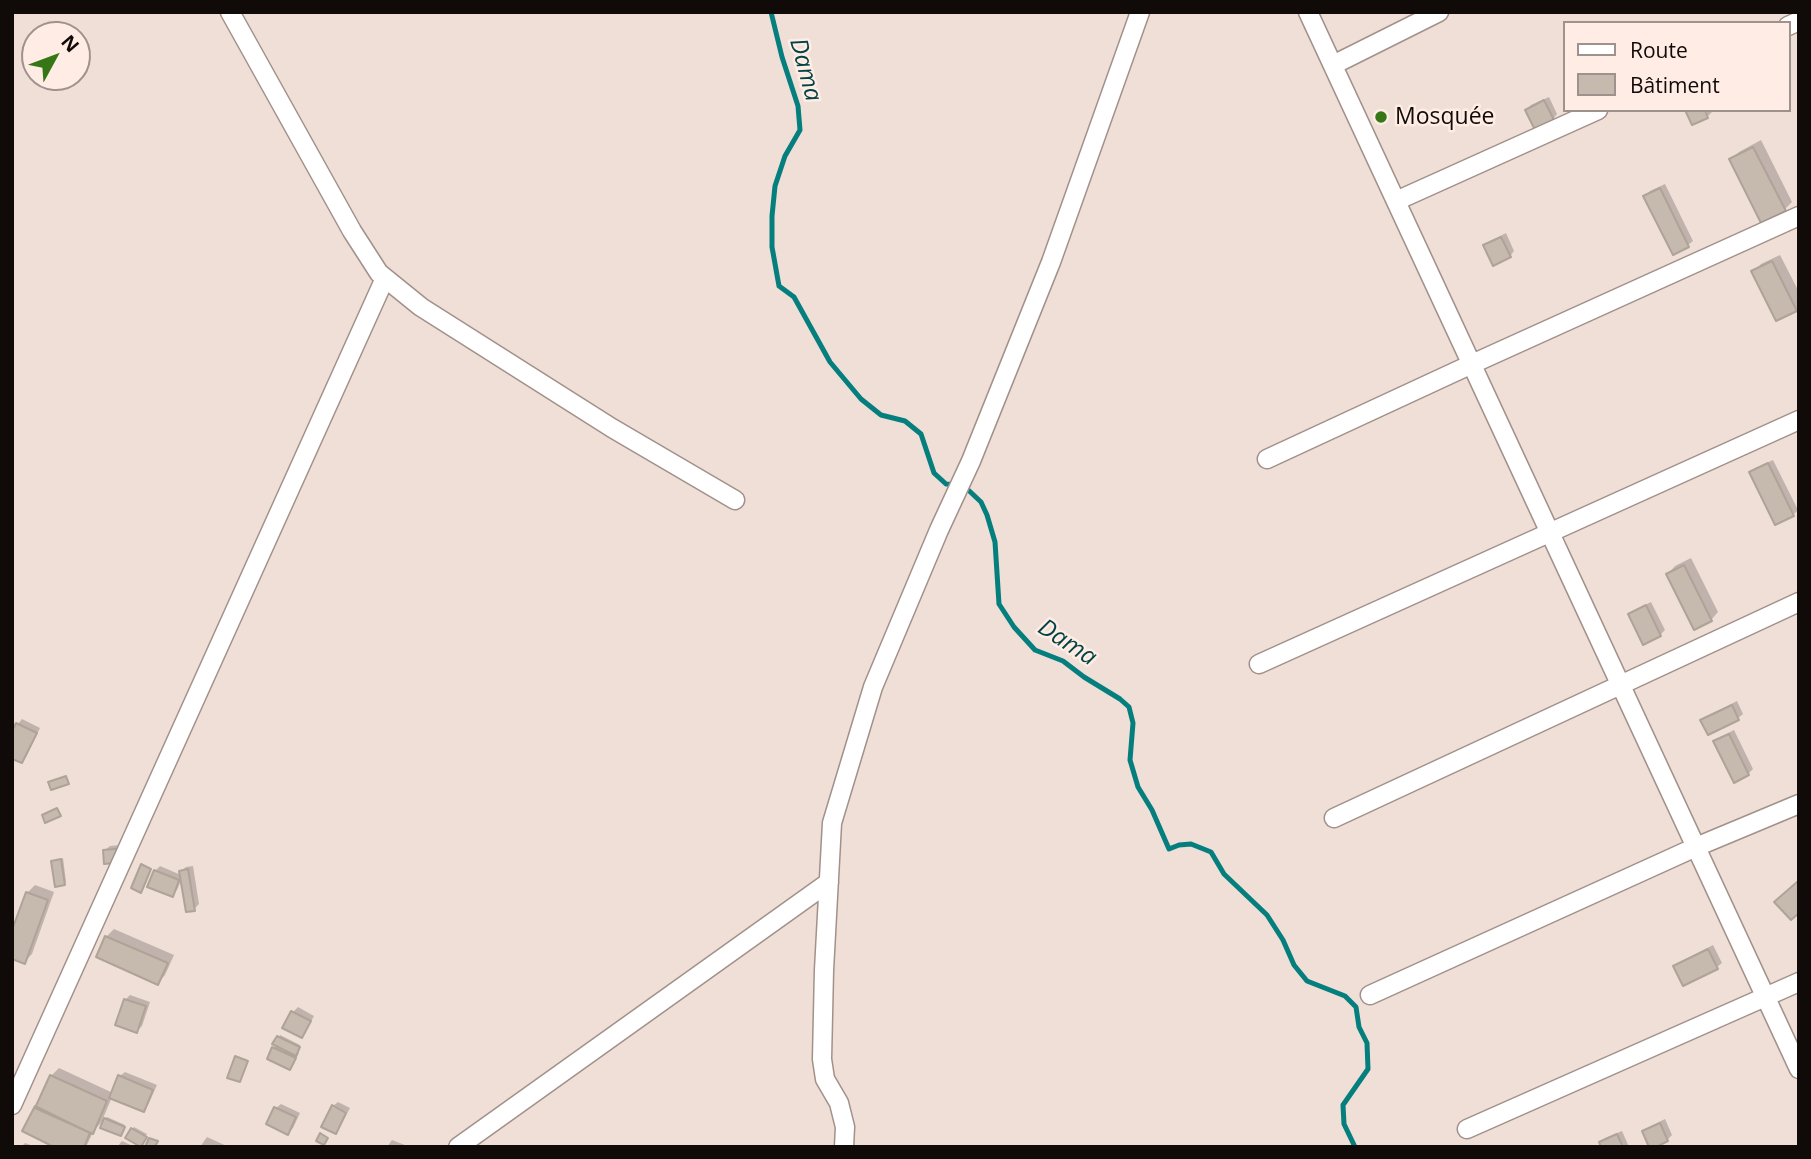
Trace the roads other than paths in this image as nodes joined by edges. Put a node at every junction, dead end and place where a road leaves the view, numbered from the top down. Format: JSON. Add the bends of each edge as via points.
{"nodes":[{"id":1,"x":230,"y":12,"type":"edge"},
{"id":2,"x":1140,"y":12,"type":"edge"},
{"id":3,"x":1308,"y":12,"type":"edge"},
{"id":4,"x":1440,"y":12,"type":"edge"},
{"id":5,"x":1333,"y":65,"type":"junction"},
{"id":6,"x":1594,"y":112,"type":"edge"},
{"id":7,"x":1396,"y":201,"type":"junction"},
{"id":8,"x":1799,"y":216,"type":"edge"},
{"id":9,"x":385,"y":278,"type":"junction"},
{"id":10,"x":1472,"y":364,"type":"junction"},
{"id":11,"x":1799,"y":420,"type":"edge"},
{"id":12,"x":1268,"y":459,"type":"dead end"},
{"id":13,"x":735,"y":500,"type":"dead end"},
{"id":14,"x":1550,"y":533,"type":"junction"},
{"id":15,"x":1799,"y":602,"type":"edge"},
{"id":16,"x":1259,"y":664,"type":"dead end"},
{"id":17,"x":1620,"y":685,"type":"junction"},
{"id":18,"x":1799,"y":804,"type":"edge"},
{"id":19,"x":1334,"y":818,"type":"dead end"},
{"id":20,"x":1696,"y":847,"type":"junction"},
{"id":21,"x":829,"y":882,"type":"junction"},
{"id":22,"x":1799,"y":982,"type":"edge"},
{"id":23,"x":1370,"y":995,"type":"dead end"},
{"id":24,"x":1765,"y":997,"type":"junction"},
{"id":25,"x":1799,"y":1069,"type":"edge"},
{"id":26,"x":12,"y":1105,"type":"edge"},
{"id":27,"x":1467,"y":1129,"type":"dead end"},
{"id":28,"x":458,"y":1147,"type":"edge"},
{"id":29,"x":844,"y":1147,"type":"edge"}],
"edges":[{"from":1,"to":9,"type":"street","via":[[352,231]]},
{"from":2,"to":21,"type":"street","via":[[1051,262],[873,687],[832,823]]},
{"from":3,"to":5,"type":"street"},
{"from":4,"to":5,"type":"street"},
{"from":5,"to":7,"type":"street"},
{"from":6,"to":7,"type":"street"},
{"from":7,"to":10,"type":"street"},
{"from":8,"to":10,"type":"street"},
{"from":9,"to":13,"type":"street","via":[[421,307],[589,414]]},
{"from":9,"to":26,"type":"street"},
{"from":10,"to":12,"type":"street"},
{"from":10,"to":14,"type":"street"},
{"from":11,"to":14,"type":"street"},
{"from":14,"to":16,"type":"street"},
{"from":14,"to":17,"type":"street"},
{"from":15,"to":17,"type":"street"},
{"from":17,"to":19,"type":"street"},
{"from":17,"to":20,"type":"street"},
{"from":18,"to":20,"type":"street"},
{"from":20,"to":23,"type":"street"},
{"from":20,"to":24,"type":"street"},
{"from":21,"to":28,"type":"street"},
{"from":21,"to":29,"type":"street","via":[[822,1059],[825,1079],[839,1103]]},
{"from":22,"to":24,"type":"street"},
{"from":24,"to":25,"type":"street"},
{"from":24,"to":27,"type":"street"}]}
